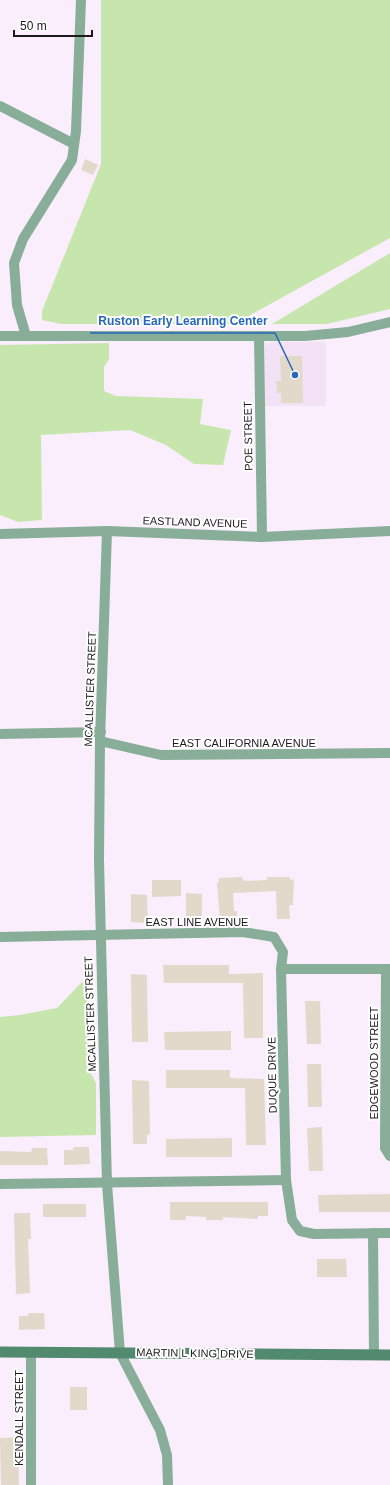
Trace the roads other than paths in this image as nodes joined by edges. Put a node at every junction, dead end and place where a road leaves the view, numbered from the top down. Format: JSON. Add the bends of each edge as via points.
{"nodes":[{"id":1,"x":81,"y":0,"type":"edge"},
{"id":2,"x":0,"y":106,"type":"edge"},
{"id":3,"x":74,"y":144,"type":"junction"},
{"id":4,"x":390,"y":322,"type":"edge"},
{"id":5,"x":0,"y":336,"type":"edge"},
{"id":6,"x":26,"y":336,"type":"junction"},
{"id":7,"x":259,"y":336,"type":"junction"},
{"id":8,"x":107,"y":531,"type":"junction"},
{"id":9,"x":390,"y":531,"type":"edge"},
{"id":10,"x":0,"y":534,"type":"edge"},
{"id":11,"x":262,"y":537,"type":"junction"},
{"id":12,"x":0,"y":734,"type":"edge"},
{"id":13,"x":100,"y":736,"type":"junction"},
{"id":14,"x":390,"y":753,"type":"edge"},
{"id":15,"x":100,"y":936,"type":"junction"},
{"id":16,"x":0,"y":937,"type":"edge"},
{"id":17,"x":281,"y":969,"type":"junction"},
{"id":18,"x":388,"y":969,"type":"edge"},
{"id":19,"x":390,"y":1156,"type":"edge"},
{"id":20,"x":286,"y":1180,"type":"junction"},
{"id":21,"x":0,"y":1184,"type":"edge"},
{"id":22,"x":107,"y":1184,"type":"junction"},
{"id":23,"x":373,"y":1233,"type":"junction"},
{"id":24,"x":390,"y":1233,"type":"edge"},
{"id":25,"x":0,"y":1352,"type":"edge"},
{"id":26,"x":31,"y":1352,"type":"junction"},
{"id":27,"x":120,"y":1353,"type":"junction"},
{"id":28,"x":374,"y":1355,"type":"junction"},
{"id":29,"x":390,"y":1355,"type":"edge"},
{"id":30,"x":31,"y":1485,"type":"edge"},
{"id":31,"x":168,"y":1485,"type":"edge"}],
"edges":[{"from":1,"to":3,"type":"street"},
{"from":2,"to":3,"type":"street"},
{"from":3,"to":6,"type":"street","via":[[72,160],[23,239],[14,263],[17,305]]},
{"from":4,"to":7,"type":"street","via":[[348,332],[305,336]]},
{"from":5,"to":6,"type":"street"},
{"from":6,"to":7,"type":"street"},
{"from":7,"to":11,"type":"street","name":"POE STREET"},
{"from":8,"to":10,"type":"street","name":"EASTLAND AVENUE"},
{"from":8,"to":11,"type":"street","name":"EASTLAND AVENUE"},
{"from":8,"to":13,"type":"street","name":"MCALLISTER STREET"},
{"from":9,"to":11,"type":"street","name":"EASTLAND AVENUE"},
{"from":12,"to":13,"type":"street","name":"EAST CALIFORNIA AVENUE"},
{"from":13,"to":14,"type":"street","name":"EAST CALIFORNIA AVENUE","via":[[161,755]]},
{"from":13,"to":15,"type":"street","name":"MCALLISTER STREET"},
{"from":15,"to":16,"type":"street","name":"EAST LINE AVENUE"},
{"from":15,"to":17,"type":"street","name":"EAST LINE AVENUE","via":[[243,932],[274,937],[283,952]]},
{"from":15,"to":22,"type":"street","name":"MCALLISTER STREET"},
{"from":17,"to":18,"type":"street"},
{"from":17,"to":20,"type":"street","name":"DUQUE DRIVE"},
{"from":18,"to":19,"type":"street","name":"EDGEWOOD STREET","via":[[386,1148]]},
{"from":20,"to":22,"type":"street"},
{"from":20,"to":23,"type":"street","name":"DUQUE DRIVE","via":[[292,1220],[300,1231],[314,1234]]},
{"from":21,"to":22,"type":"street"},
{"from":22,"to":27,"type":"street","name":"MCALLISTER STREET"},
{"from":23,"to":24,"type":"street","name":"DUQUE DRIVE"},
{"from":23,"to":28,"type":"street"},
{"from":25,"to":26,"type":"main road","name":"MARTIN L KING DRIVE"},
{"from":26,"to":27,"type":"main road","name":"MARTIN L KING DRIVE"},
{"from":26,"to":30,"type":"street","name":"KENDALL STREET"},
{"from":27,"to":28,"type":"main road","name":"MARTIN L KING DRIVE"},
{"from":27,"to":31,"type":"street","name":"MCALLISTER STREET","via":[[160,1430],[167,1455]]},
{"from":28,"to":29,"type":"main road","name":"MARTIN L KING DRIVE"}]}
